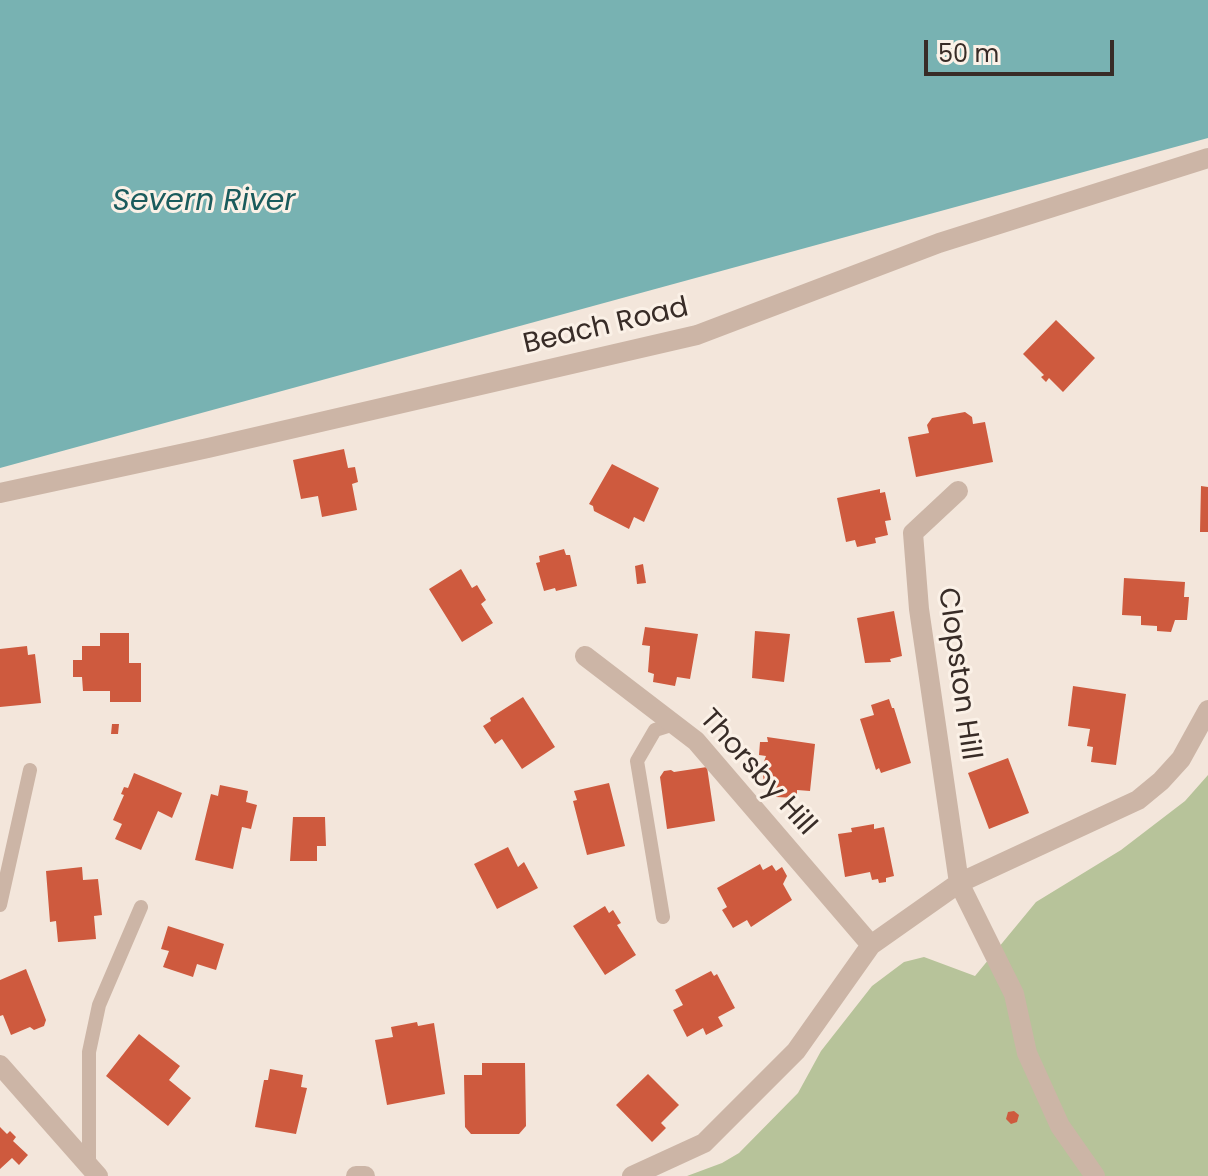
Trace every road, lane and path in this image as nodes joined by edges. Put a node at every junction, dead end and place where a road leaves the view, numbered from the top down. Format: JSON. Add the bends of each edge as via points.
{"nodes":[{"id":1,"x":1208,"y":158,"type":"edge"},
{"id":2,"x":958,"y":491,"type":"dead end"},
{"id":3,"x":0,"y":493,"type":"edge"},
{"id":4,"x":585,"y":656,"type":"dead end"},
{"id":5,"x":1208,"y":710,"type":"edge"},
{"id":6,"x":674,"y":724,"type":"junction"},
{"id":7,"x":30,"y":770,"type":"dead end"},
{"id":8,"x":959,"y":883,"type":"junction"},
{"id":9,"x":0,"y":905,"type":"edge"},
{"id":10,"x":141,"y":907,"type":"dead end"},
{"id":11,"x":663,"y":917,"type":"dead end"},
{"id":12,"x":871,"y":945,"type":"junction"},
{"id":13,"x":0,"y":1065,"type":"edge"},
{"id":14,"x":94,"y":1171,"type":"edge"},
{"id":15,"x":356,"y":1176,"type":"edge"},
{"id":16,"x":365,"y":1176,"type":"edge"},
{"id":17,"x":632,"y":1176,"type":"edge"},
{"id":18,"x":1095,"y":1176,"type":"edge"}],
"edges":[{"from":1,"to":3,"type":"street","name":"Beach Road","via":[[939,243],[697,335]]},
{"from":2,"to":8,"type":"street","name":"Clopston Hill","via":[[913,533]]},
{"from":4,"to":6,"type":"street","name":"Thorsby Hill"},
{"from":5,"to":8,"type":"street","via":[[1181,759],[1138,800]]},
{"from":6,"to":11,"type":"lane","via":[[655,730],[637,761]]},
{"from":6,"to":12,"type":"street","name":"Thorsby Hill","via":[[696,741]]},
{"from":7,"to":9,"type":"lane"},
{"from":8,"to":12,"type":"street"},
{"from":8,"to":18,"type":"street","name":"Clopston Hill","via":[[1014,994],[1027,1053],[1060,1126]]},
{"from":10,"to":14,"type":"lane","via":[[99,1005],[89,1052]]},
{"from":12,"to":17,"type":"street","via":[[796,1051],[704,1143]]},
{"from":13,"to":14,"type":"street"},
{"from":15,"to":16,"type":"street"}]}
